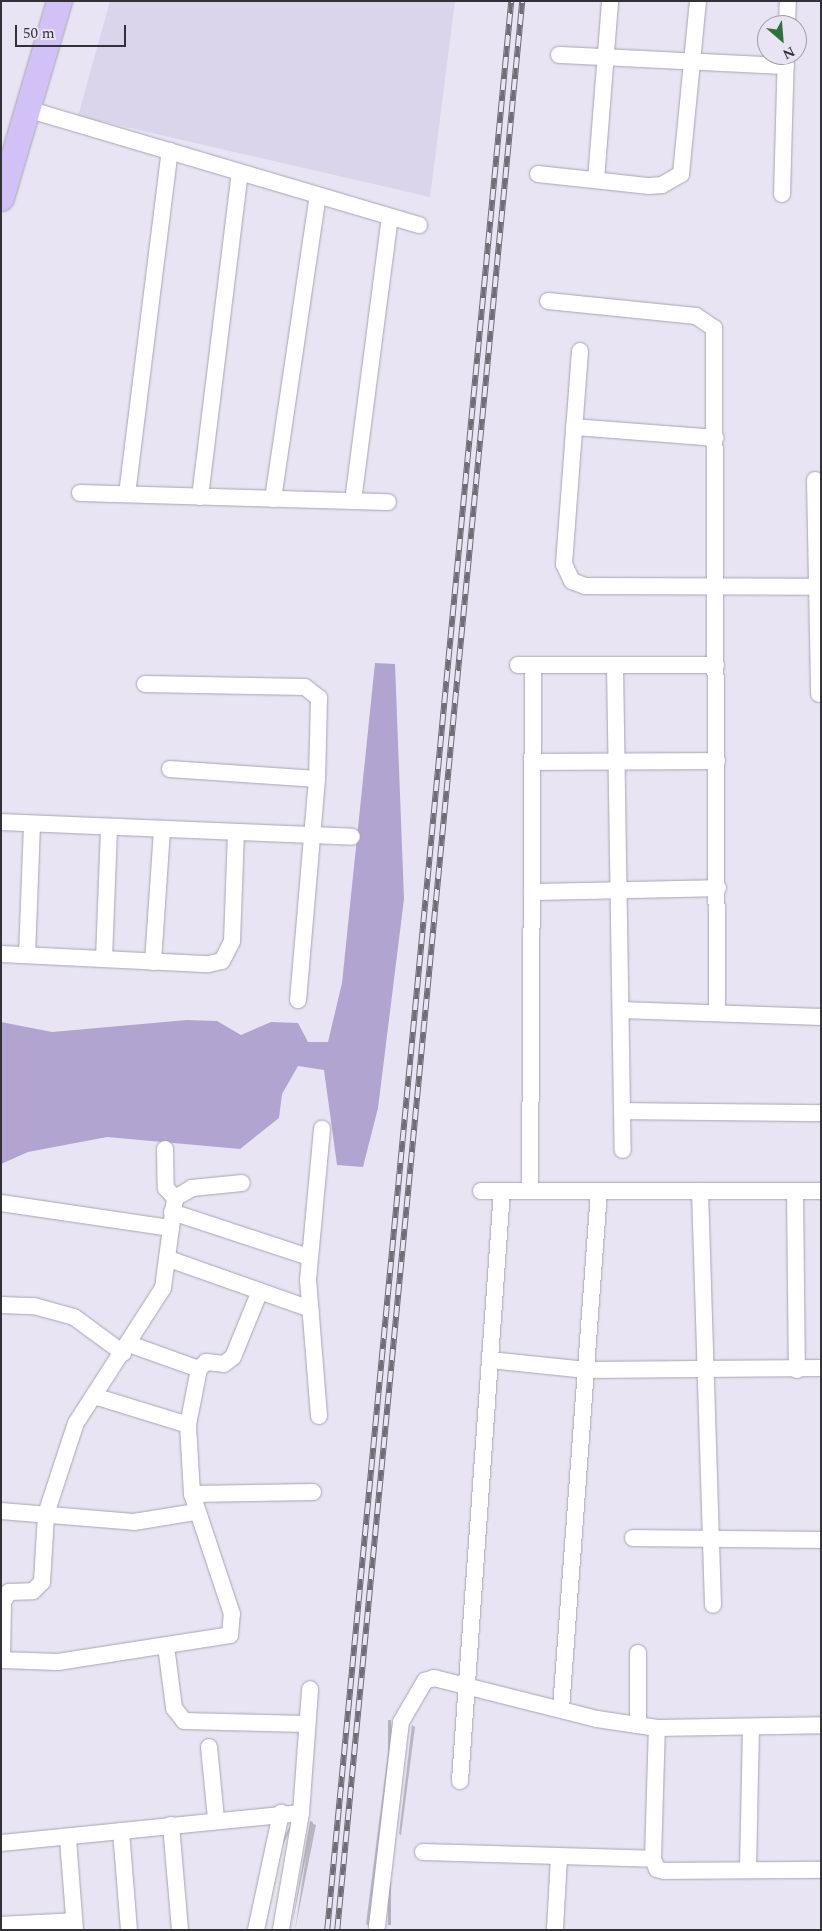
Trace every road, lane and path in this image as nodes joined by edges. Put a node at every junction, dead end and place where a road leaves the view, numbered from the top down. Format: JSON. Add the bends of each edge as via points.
{"nodes":[{"id":1,"x":59,"y":1,"type":"edge"},
{"id":2,"x":610,"y":1,"type":"edge"},
{"id":3,"x":698,"y":1,"type":"edge"},
{"id":4,"x":788,"y":1,"type":"edge"},
{"id":5,"x":787,"y":15,"type":"edge"},
{"id":6,"x":559,"y":55,"type":"dead end"},
{"id":7,"x":606,"y":57,"type":"junction"},
{"id":8,"x":757,"y":60,"type":"edge"},
{"id":9,"x":692,"y":61,"type":"junction"},
{"id":10,"x":786,"y":65,"type":"edge"},
{"id":11,"x":27,"y":109,"type":"junction"},
{"id":12,"x":170,"y":151,"type":"junction"},
{"id":13,"x":240,"y":172,"type":"junction"},
{"id":14,"x":538,"y":174,"type":"dead end"},
{"id":15,"x":596,"y":180,"type":"junction"},
{"id":16,"x":782,"y":194,"type":"dead end"},
{"id":17,"x":318,"y":196,"type":"junction"},
{"id":18,"x":1,"y":198,"type":"edge"},
{"id":19,"x":390,"y":217,"type":"junction"},
{"id":20,"x":419,"y":225,"type":"dead end"},
{"id":21,"x":548,"y":301,"type":"dead end"},
{"id":22,"x":580,"y":351,"type":"dead end"},
{"id":23,"x":574,"y":427,"type":"junction"},
{"id":24,"x":716,"y":438,"type":"junction"},
{"id":25,"x":815,"y":480,"type":"dead end"},
{"id":26,"x":80,"y":493,"type":"dead end"},
{"id":27,"x":126,"y":494,"type":"junction"},
{"id":28,"x":200,"y":497,"type":"junction"},
{"id":29,"x":273,"y":498,"type":"junction"},
{"id":30,"x":353,"y":501,"type":"junction"},
{"id":31,"x":388,"y":502,"type":"dead end"},
{"id":32,"x":819,"y":587,"type":"edge"},
{"id":33,"x":715,"y":588,"type":"junction"},
{"id":34,"x":615,"y":665,"type":"junction"},
{"id":35,"x":716,"y":665,"type":"junction"},
{"id":36,"x":144,"y":684,"type":"dead end"},
{"id":37,"x":819,"y":694,"type":"dead end"},
{"id":38,"x":617,"y":761,"type":"junction"},
{"id":39,"x":717,"y":761,"type":"junction"},
{"id":40,"x":532,"y":762,"type":"junction"},
{"id":41,"x":170,"y":769,"type":"dead end"},
{"id":42,"x":317,"y":779,"type":"junction"},
{"id":43,"x":1,"y":822,"type":"edge"},
{"id":44,"x":32,"y":824,"type":"junction"},
{"id":45,"x":109,"y":827,"type":"junction"},
{"id":46,"x":162,"y":829,"type":"junction"},
{"id":47,"x":236,"y":832,"type":"junction"},
{"id":48,"x":313,"y":836,"type":"junction"},
{"id":49,"x":352,"y":837,"type":"dead end"},
{"id":50,"x":718,"y":888,"type":"junction"},
{"id":51,"x":619,"y":890,"type":"junction"},
{"id":52,"x":532,"y":892,"type":"junction"},
{"id":53,"x":1,"y":954,"type":"edge"},
{"id":54,"x":27,"y":955,"type":"junction"},
{"id":55,"x":104,"y":959,"type":"junction"},
{"id":56,"x":153,"y":962,"type":"junction"},
{"id":57,"x":298,"y":1000,"type":"dead end"},
{"id":58,"x":622,"y":1010,"type":"junction"},
{"id":59,"x":718,"y":1010,"type":"junction"},
{"id":60,"x":821,"y":1017,"type":"edge"},
{"id":61,"x":622,"y":1111,"type":"junction"},
{"id":62,"x":821,"y":1113,"type":"edge"},
{"id":63,"x":322,"y":1130,"type":"dead end"},
{"id":64,"x":165,"y":1149,"type":"dead end"},
{"id":65,"x":623,"y":1150,"type":"dead end"},
{"id":66,"x":242,"y":1184,"type":"dead end"},
{"id":67,"x":480,"y":1191,"type":"dead end"},
{"id":68,"x":502,"y":1191,"type":"junction"},
{"id":69,"x":530,"y":1191,"type":"junction"},
{"id":70,"x":599,"y":1191,"type":"junction"},
{"id":71,"x":700,"y":1191,"type":"junction"},
{"id":72,"x":794,"y":1191,"type":"junction"},
{"id":73,"x":821,"y":1191,"type":"edge"},
{"id":74,"x":1,"y":1203,"type":"edge"},
{"id":75,"x":172,"y":1212,"type":"junction"},
{"id":76,"x":309,"y":1257,"type":"junction"},
{"id":77,"x":169,"y":1259,"type":"junction"},
{"id":78,"x":260,"y":1291,"type":"junction"},
{"id":79,"x":1,"y":1305,"type":"edge"},
{"id":80,"x":310,"y":1309,"type":"junction"},
{"id":81,"x":126,"y":1349,"type":"junction"},
{"id":82,"x":490,"y":1360,"type":"junction"},
{"id":83,"x":821,"y":1368,"type":"edge"},
{"id":84,"x":199,"y":1369,"type":"junction"},
{"id":85,"x":586,"y":1370,"type":"junction"},
{"id":86,"x":705,"y":1370,"type":"junction"},
{"id":87,"x":797,"y":1370,"type":"junction"},
{"id":88,"x":94,"y":1396,"type":"junction"},
{"id":89,"x":319,"y":1416,"type":"dead end"},
{"id":90,"x":188,"y":1426,"type":"junction"},
{"id":91,"x":313,"y":1492,"type":"dead end"},
{"id":92,"x":192,"y":1494,"type":"junction"},
{"id":93,"x":1,"y":1511,"type":"edge"},
{"id":94,"x":196,"y":1512,"type":"junction"},
{"id":95,"x":46,"y":1514,"type":"junction"},
{"id":96,"x":633,"y":1538,"type":"dead end"},
{"id":97,"x":710,"y":1539,"type":"junction"},
{"id":98,"x":821,"y":1540,"type":"edge"},
{"id":99,"x":713,"y":1605,"type":"dead end"},
{"id":100,"x":166,"y":1646,"type":"junction"},
{"id":101,"x":638,"y":1652,"type":"dead end"},
{"id":102,"x":2,"y":1660,"type":"edge"},
{"id":103,"x":467,"y":1687,"type":"junction"},
{"id":104,"x":310,"y":1689,"type":"dead end"},
{"id":105,"x":561,"y":1709,"type":"junction"},
{"id":106,"x":306,"y":1724,"type":"junction"},
{"id":107,"x":638,"y":1725,"type":"junction"},
{"id":108,"x":821,"y":1725,"type":"edge"},
{"id":109,"x":751,"y":1727,"type":"junction"},
{"id":110,"x":657,"y":1728,"type":"junction"},
{"id":111,"x":209,"y":1747,"type":"dead end"},
{"id":112,"x":460,"y":1781,"type":"dead end"},
{"id":113,"x":281,"y":1813,"type":"junction"},
{"id":114,"x":301,"y":1813,"type":"junction"},
{"id":115,"x":216,"y":1819,"type":"junction"},
{"id":116,"x":171,"y":1825,"type":"junction"},
{"id":117,"x":122,"y":1831,"type":"junction"},
{"id":118,"x":68,"y":1839,"type":"junction"},
{"id":119,"x":1,"y":1844,"type":"edge"},
{"id":120,"x":423,"y":1852,"type":"dead end"},
{"id":121,"x":559,"y":1857,"type":"junction"},
{"id":122,"x":653,"y":1859,"type":"junction"},
{"id":123,"x":748,"y":1870,"type":"junction"},
{"id":124,"x":821,"y":1870,"type":"edge"},
{"id":125,"x":1,"y":1924,"type":"edge"},
{"id":126,"x":74,"y":1926,"type":"edge"},
{"id":127,"x":377,"y":1926,"type":"dead end"},
{"id":128,"x":281,"y":1929,"type":"edge"},
{"id":129,"x":555,"y":1929,"type":"edge"},
{"id":130,"x":129,"y":1930,"type":"edge"},
{"id":131,"x":180,"y":1930,"type":"edge"},
{"id":132,"x":256,"y":1930,"type":"edge"}],
"edges":[{"from":1,"to":11,"type":"main road"},
{"from":2,"to":7,"type":"street"},
{"from":3,"to":9,"type":"street"},
{"from":4,"to":5,"type":"street"},
{"from":6,"to":7,"type":"street"},
{"from":7,"to":9,"type":"street"},
{"from":7,"to":15,"type":"street"},
{"from":8,"to":9,"type":"street"},
{"from":9,"to":15,"type":"street","via":[[681,174],[662,185]]},
{"from":10,"to":16,"type":"street"},
{"from":11,"to":12,"type":"street"},
{"from":11,"to":18,"type":"main road"},
{"from":12,"to":13,"type":"street"},
{"from":12,"to":27,"type":"street"},
{"from":13,"to":17,"type":"street"},
{"from":13,"to":28,"type":"street"},
{"from":14,"to":15,"type":"street"},
{"from":17,"to":19,"type":"street"},
{"from":17,"to":29,"type":"street"},
{"from":19,"to":20,"type":"street"},
{"from":19,"to":30,"type":"street"},
{"from":21,"to":24,"type":"street","via":[[707,319],[716,341]]},
{"from":22,"to":23,"type":"street"},
{"from":23,"to":24,"type":"street"},
{"from":23,"to":33,"type":"street","via":[[564,564],[572,581],[585,586]]},
{"from":24,"to":33,"type":"street"},
{"from":25,"to":32,"type":"street"},
{"from":26,"to":27,"type":"street"},
{"from":27,"to":28,"type":"street"},
{"from":28,"to":29,"type":"street"},
{"from":29,"to":30,"type":"street"},
{"from":30,"to":31,"type":"street"},
{"from":32,"to":33,"type":"street"},
{"from":32,"to":37,"type":"street"},
{"from":33,"to":35,"type":"street"},
{"from":34,"to":35,"type":"street"},
{"from":34,"to":38,"type":"street"},
{"from":34,"to":40,"type":"street","via":[[525,665]]},
{"from":35,"to":39,"type":"street"},
{"from":36,"to":42,"type":"street","via":[[312,690],[321,707]]},
{"from":38,"to":39,"type":"street"},
{"from":38,"to":40,"type":"street"},
{"from":38,"to":51,"type":"street"},
{"from":39,"to":50,"type":"street"},
{"from":40,"to":52,"type":"street"},
{"from":41,"to":42,"type":"street"},
{"from":42,"to":48,"type":"street"},
{"from":43,"to":44,"type":"street"},
{"from":44,"to":45,"type":"street"},
{"from":44,"to":54,"type":"street"},
{"from":45,"to":46,"type":"street"},
{"from":45,"to":55,"type":"street"},
{"from":46,"to":47,"type":"street"},
{"from":46,"to":56,"type":"street"},
{"from":47,"to":48,"type":"street"},
{"from":47,"to":56,"type":"street","via":[[230,953],[209,964]]},
{"from":48,"to":49,"type":"street"},
{"from":48,"to":57,"type":"street"},
{"from":50,"to":51,"type":"street"},
{"from":50,"to":59,"type":"street"},
{"from":51,"to":52,"type":"street"},
{"from":51,"to":58,"type":"street"},
{"from":52,"to":69,"type":"street"},
{"from":53,"to":54,"type":"street"},
{"from":54,"to":55,"type":"street"},
{"from":55,"to":56,"type":"street"},
{"from":58,"to":59,"type":"street"},
{"from":58,"to":61,"type":"street"},
{"from":59,"to":60,"type":"street","via":[[729,1016]]},
{"from":61,"to":62,"type":"street"},
{"from":61,"to":65,"type":"street"},
{"from":63,"to":76,"type":"street"},
{"from":64,"to":75,"type":"street","via":[[166,1188]]},
{"from":66,"to":75,"type":"street","via":[[192,1188]]},
{"from":67,"to":68,"type":"street"},
{"from":68,"to":69,"type":"street"},
{"from":68,"to":82,"type":"street"},
{"from":69,"to":70,"type":"street"},
{"from":70,"to":71,"type":"street"},
{"from":70,"to":85,"type":"street"},
{"from":71,"to":72,"type":"street"},
{"from":71,"to":86,"type":"street"},
{"from":72,"to":73,"type":"street"},
{"from":72,"to":87,"type":"street"},
{"from":74,"to":75,"type":"street"},
{"from":75,"to":76,"type":"street"},
{"from":75,"to":77,"type":"street"},
{"from":76,"to":80,"type":"street"},
{"from":77,"to":78,"type":"street"},
{"from":77,"to":81,"type":"street","via":[[163,1288]]},
{"from":78,"to":80,"type":"street"},
{"from":78,"to":84,"type":"street","via":[[233,1357],[224,1364],[206,1362]]},
{"from":79,"to":81,"type":"street","via":[[34,1306],[74,1317]]},
{"from":80,"to":89,"type":"street"},
{"from":81,"to":84,"type":"street"},
{"from":81,"to":88,"type":"street"},
{"from":82,"to":85,"type":"street"},
{"from":82,"to":103,"type":"street"},
{"from":83,"to":87,"type":"street"},
{"from":84,"to":90,"type":"street"},
{"from":85,"to":86,"type":"street"},
{"from":85,"to":105,"type":"street"},
{"from":86,"to":87,"type":"street"},
{"from":86,"to":97,"type":"street"},
{"from":88,"to":90,"type":"street"},
{"from":88,"to":95,"type":"street","via":[[68,1442]]},
{"from":90,"to":92,"type":"street"},
{"from":91,"to":92,"type":"street"},
{"from":92,"to":94,"type":"street"},
{"from":93,"to":95,"type":"street"},
{"from":94,"to":95,"type":"street","via":[[134,1522]]},
{"from":94,"to":100,"type":"street","via":[[233,1627],[223,1640]]},
{"from":95,"to":102,"type":"street","via":[[39,1587],[9,1592],[3,1602]]},
{"from":96,"to":97,"type":"street"},
{"from":97,"to":98,"type":"street"},
{"from":97,"to":99,"type":"street"},
{"from":100,"to":102,"type":"street","via":[[58,1662]]},
{"from":100,"to":106,"type":"street","via":[[174,1708],[184,1721]]},
{"from":101,"to":107,"type":"street"},
{"from":103,"to":105,"type":"street"},
{"from":103,"to":112,"type":"street"},
{"from":103,"to":127,"type":"street","via":[[434,1678],[425,1681],[402,1722]]},
{"from":104,"to":106,"type":"street"},
{"from":105,"to":107,"type":"street"},
{"from":106,"to":114,"type":"street"},
{"from":107,"to":110,"type":"street"},
{"from":108,"to":109,"type":"street"},
{"from":109,"to":110,"type":"street"},
{"from":109,"to":123,"type":"street"},
{"from":110,"to":122,"type":"street"},
{"from":111,"to":115,"type":"street"},
{"from":113,"to":114,"type":"street"},
{"from":113,"to":115,"type":"street"},
{"from":113,"to":132,"type":"street"},
{"from":114,"to":128,"type":"street"},
{"from":115,"to":116,"type":"street"},
{"from":116,"to":117,"type":"street"},
{"from":116,"to":131,"type":"street"},
{"from":117,"to":118,"type":"street"},
{"from":117,"to":130,"type":"street"},
{"from":118,"to":119,"type":"street"},
{"from":118,"to":126,"type":"street"},
{"from":120,"to":121,"type":"street"},
{"from":121,"to":122,"type":"street"},
{"from":121,"to":129,"type":"street"},
{"from":122,"to":123,"type":"street","via":[[657,1869],[664,1871]]},
{"from":123,"to":124,"type":"street"},
{"from":125,"to":126,"type":"street"}]}
